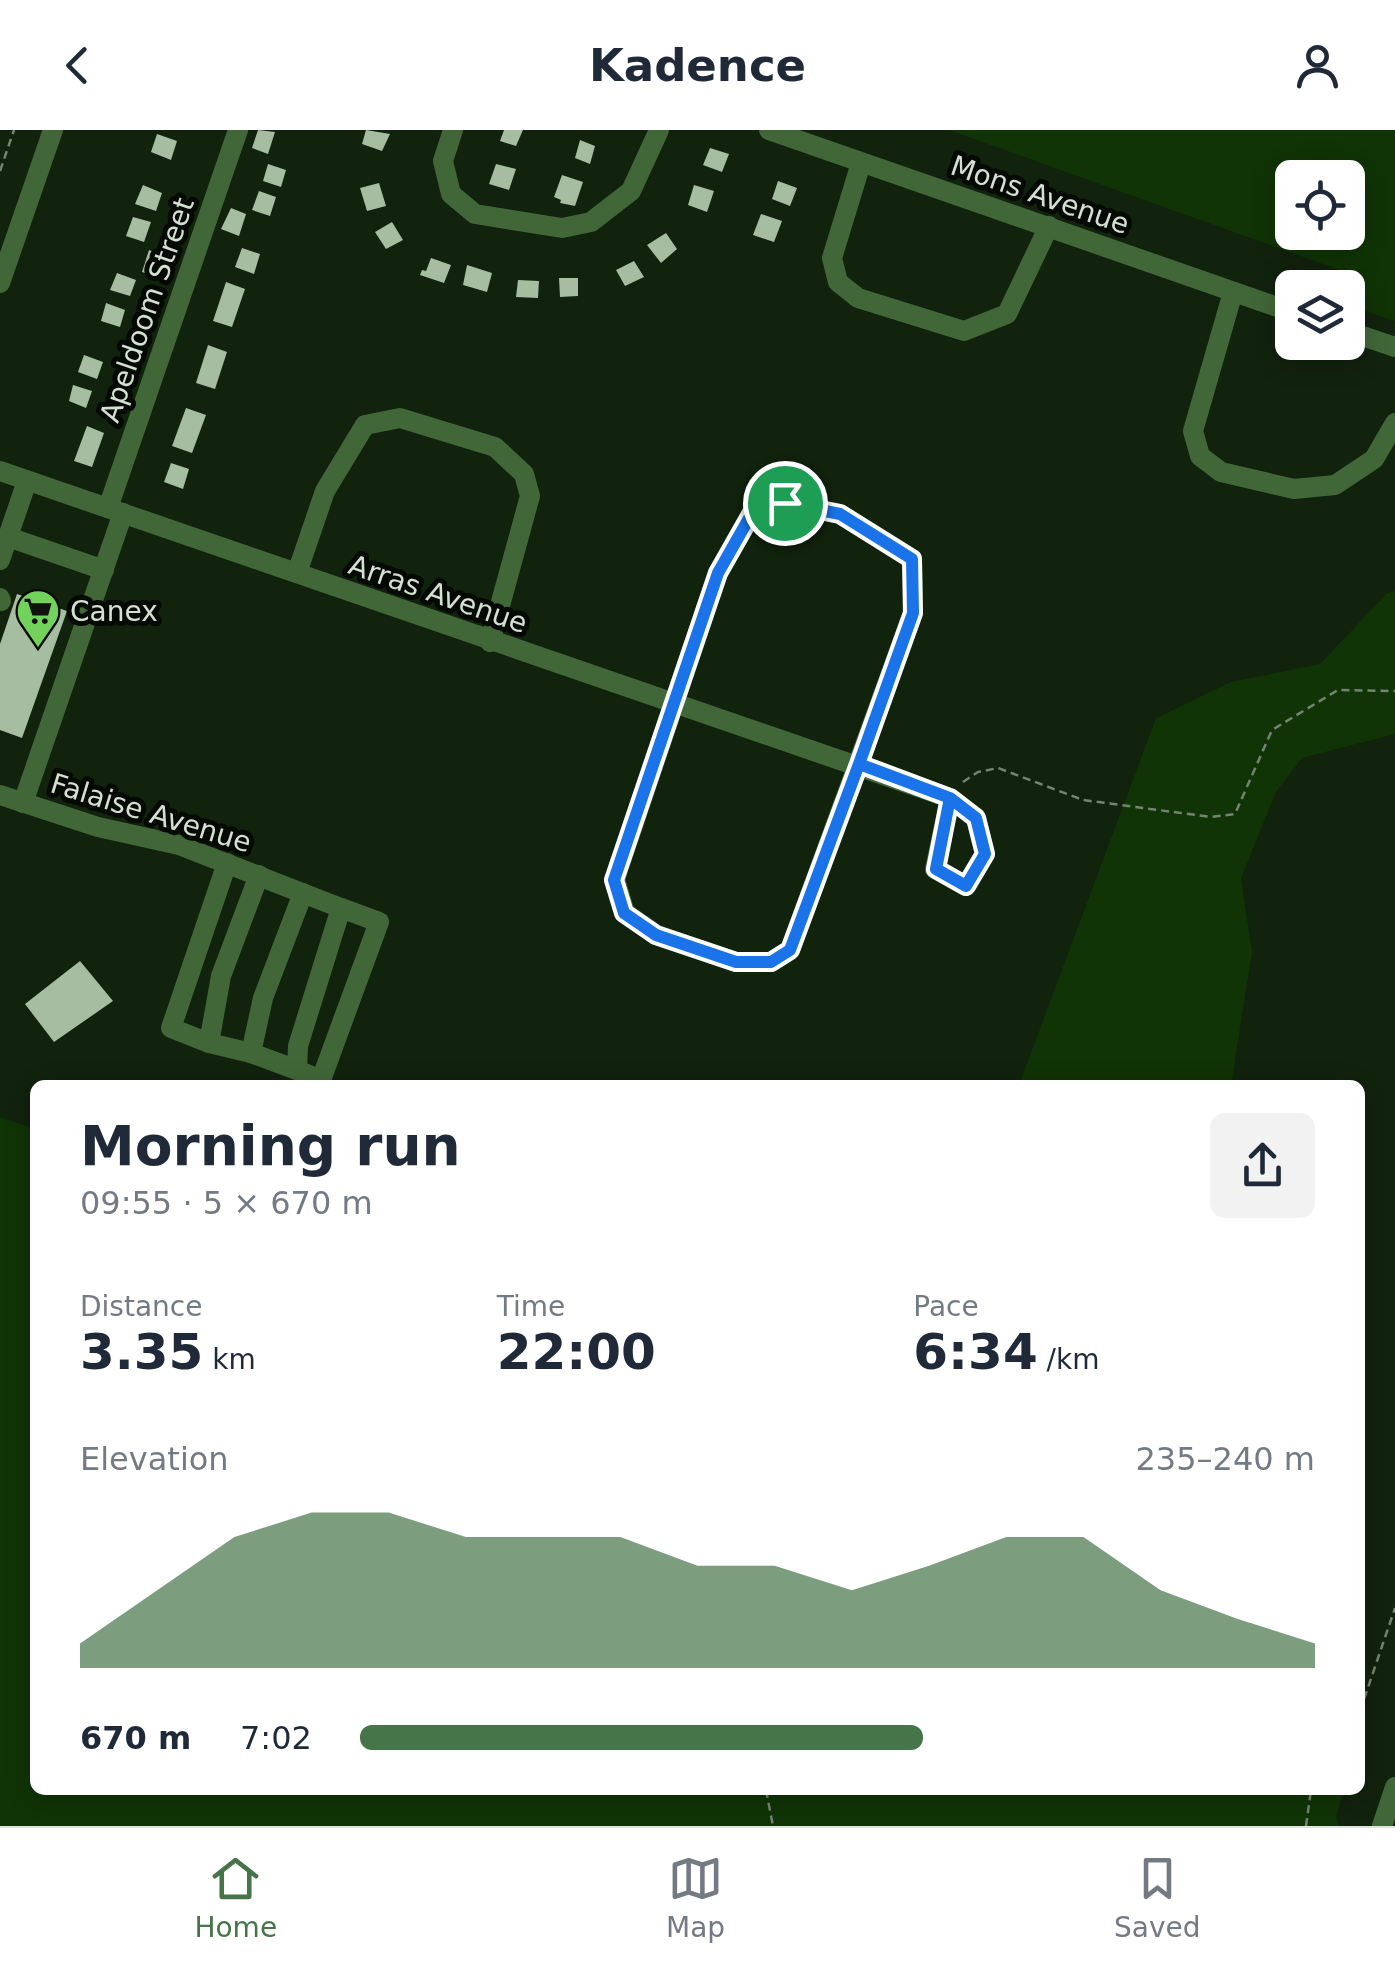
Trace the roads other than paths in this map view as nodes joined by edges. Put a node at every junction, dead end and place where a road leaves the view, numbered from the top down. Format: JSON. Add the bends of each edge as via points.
{"nodes":[{"id":1,"x":53,"y":130,"type":"edge"},
{"id":2,"x":238,"y":130,"type":"edge"},
{"id":3,"x":454,"y":130,"type":"edge"},
{"id":4,"x":659,"y":130,"type":"edge"},
{"id":5,"x":769,"y":130,"type":"edge"},
{"id":6,"x":861,"y":163,"type":"junction"},
{"id":7,"x":1049,"y":226,"type":"junction"},
{"id":8,"x":0,"y":283,"type":"edge"},
{"id":9,"x":1233,"y":292,"type":"junction"},
{"id":10,"x":1275,"y":306,"type":"edge"},
{"id":11,"x":1365,"y":337,"type":"edge"},
{"id":12,"x":1395,"y":347,"type":"edge"},
{"id":13,"x":1395,"y":423,"type":"edge"},
{"id":14,"x":0,"y":472,"type":"edge"},
{"id":15,"x":27,"y":480,"type":"junction"},
{"id":16,"x":116,"y":510,"type":"junction"},
{"id":17,"x":8,"y":537,"type":"junction"},
{"id":18,"x":0,"y":560,"type":"edge"},
{"id":19,"x":104,"y":570,"type":"junction"},
{"id":20,"x":297,"y":573,"type":"junction"},
{"id":21,"x":490,"y":642,"type":"junction"},
{"id":22,"x":673,"y":701,"type":"junction"},
{"id":23,"x":859,"y":764,"type":"junction"},
{"id":24,"x":0,"y":795,"type":"edge"},
{"id":25,"x":950,"y":798,"type":"road end"},
{"id":26,"x":23,"y":803,"type":"junction"},
{"id":27,"x":228,"y":863,"type":"junction"},
{"id":28,"x":259,"y":875,"type":"junction"},
{"id":29,"x":303,"y":892,"type":"junction"},
{"id":30,"x":341,"y":908,"type":"junction"},
{"id":31,"x":209,"y":1042,"type":"junction"},
{"id":32,"x":251,"y":1054,"type":"junction"},
{"id":33,"x":296,"y":1070,"type":"junction"},
{"id":34,"x":1395,"y":1786,"type":"edge"},
{"id":35,"x":1382,"y":1826,"type":"edge"}],
"edges":[{"from":1,"to":8,"type":"street"},
{"from":2,"to":16,"type":"street","name":"Apeldoom Street"},
{"from":3,"to":4,"type":"street","via":[[443,162],[451,194],[475,214],[562,228],[591,222],[631,191]]},
{"from":5,"to":6,"type":"street","name":"Mons Avenue"},
{"from":6,"to":7,"type":"street","name":"Mons Avenue"},
{"from":6,"to":7,"type":"street","via":[[832,258],[838,282],[858,298],[964,330],[1007,314]]},
{"from":7,"to":9,"type":"street","name":"Mons Avenue"},
{"from":9,"to":10,"type":"street","name":"Mons Avenue"},
{"from":9,"to":13,"type":"street","via":[[1193,431],[1200,456],[1220,472],[1294,490],[1335,484],[1374,458]]},
{"from":11,"to":12,"type":"street"},
{"from":14,"to":15,"type":"street","name":"Arras Avenue"},
{"from":15,"to":16,"type":"street","name":"Arras Avenue"},
{"from":15,"to":17,"type":"street"},
{"from":16,"to":19,"type":"street","name":"Apeldoom Street"},
{"from":16,"to":20,"type":"street","name":"Arras Avenue"},
{"from":17,"to":18,"type":"street"},
{"from":17,"to":19,"type":"street"},
{"from":19,"to":26,"type":"street","name":"Apeldoom Street"},
{"from":20,"to":21,"type":"street","name":"Arras Avenue"},
{"from":20,"to":21,"type":"street","via":[[325,491],[365,425],[400,418],[495,447],[524,474],[530,496]]},
{"from":21,"to":22,"type":"street","name":"Arras Avenue"},
{"from":22,"to":23,"type":"street","name":"Arras Avenue"},
{"from":22,"to":23,"type":"street","via":[[718,573],[752,513],[785,503],[840,514],[912,559],[913,613]]},
{"from":22,"to":23,"type":"street","via":[[614,880],[624,913],[656,935],[736,962],[771,962],[790,950]]},
{"from":23,"to":25,"type":"street","name":"Arras Avenue"},
{"from":24,"to":26,"type":"street","name":"Falaise Avenue"},
{"from":26,"to":27,"type":"street","name":"Falaise Avenue"},
{"from":27,"to":28,"type":"street","name":"Falaise Avenue"},
{"from":27,"to":31,"type":"street","via":[[189,951],[171,1028]]},
{"from":28,"to":29,"type":"street","name":"Falaise Avenue"},
{"from":28,"to":31,"type":"street","via":[[222,976]]},
{"from":29,"to":30,"type":"street","name":"Falaise Avenue"},
{"from":29,"to":32,"type":"street","via":[[263,998]]},
{"from":30,"to":33,"type":"street"},
{"from":30,"to":33,"type":"street","name":"Falaise Avenue","via":[[379,922],[321,1080]]},
{"from":31,"to":32,"type":"street"},
{"from":32,"to":33,"type":"street"},
{"from":34,"to":35,"type":"street"}]}
